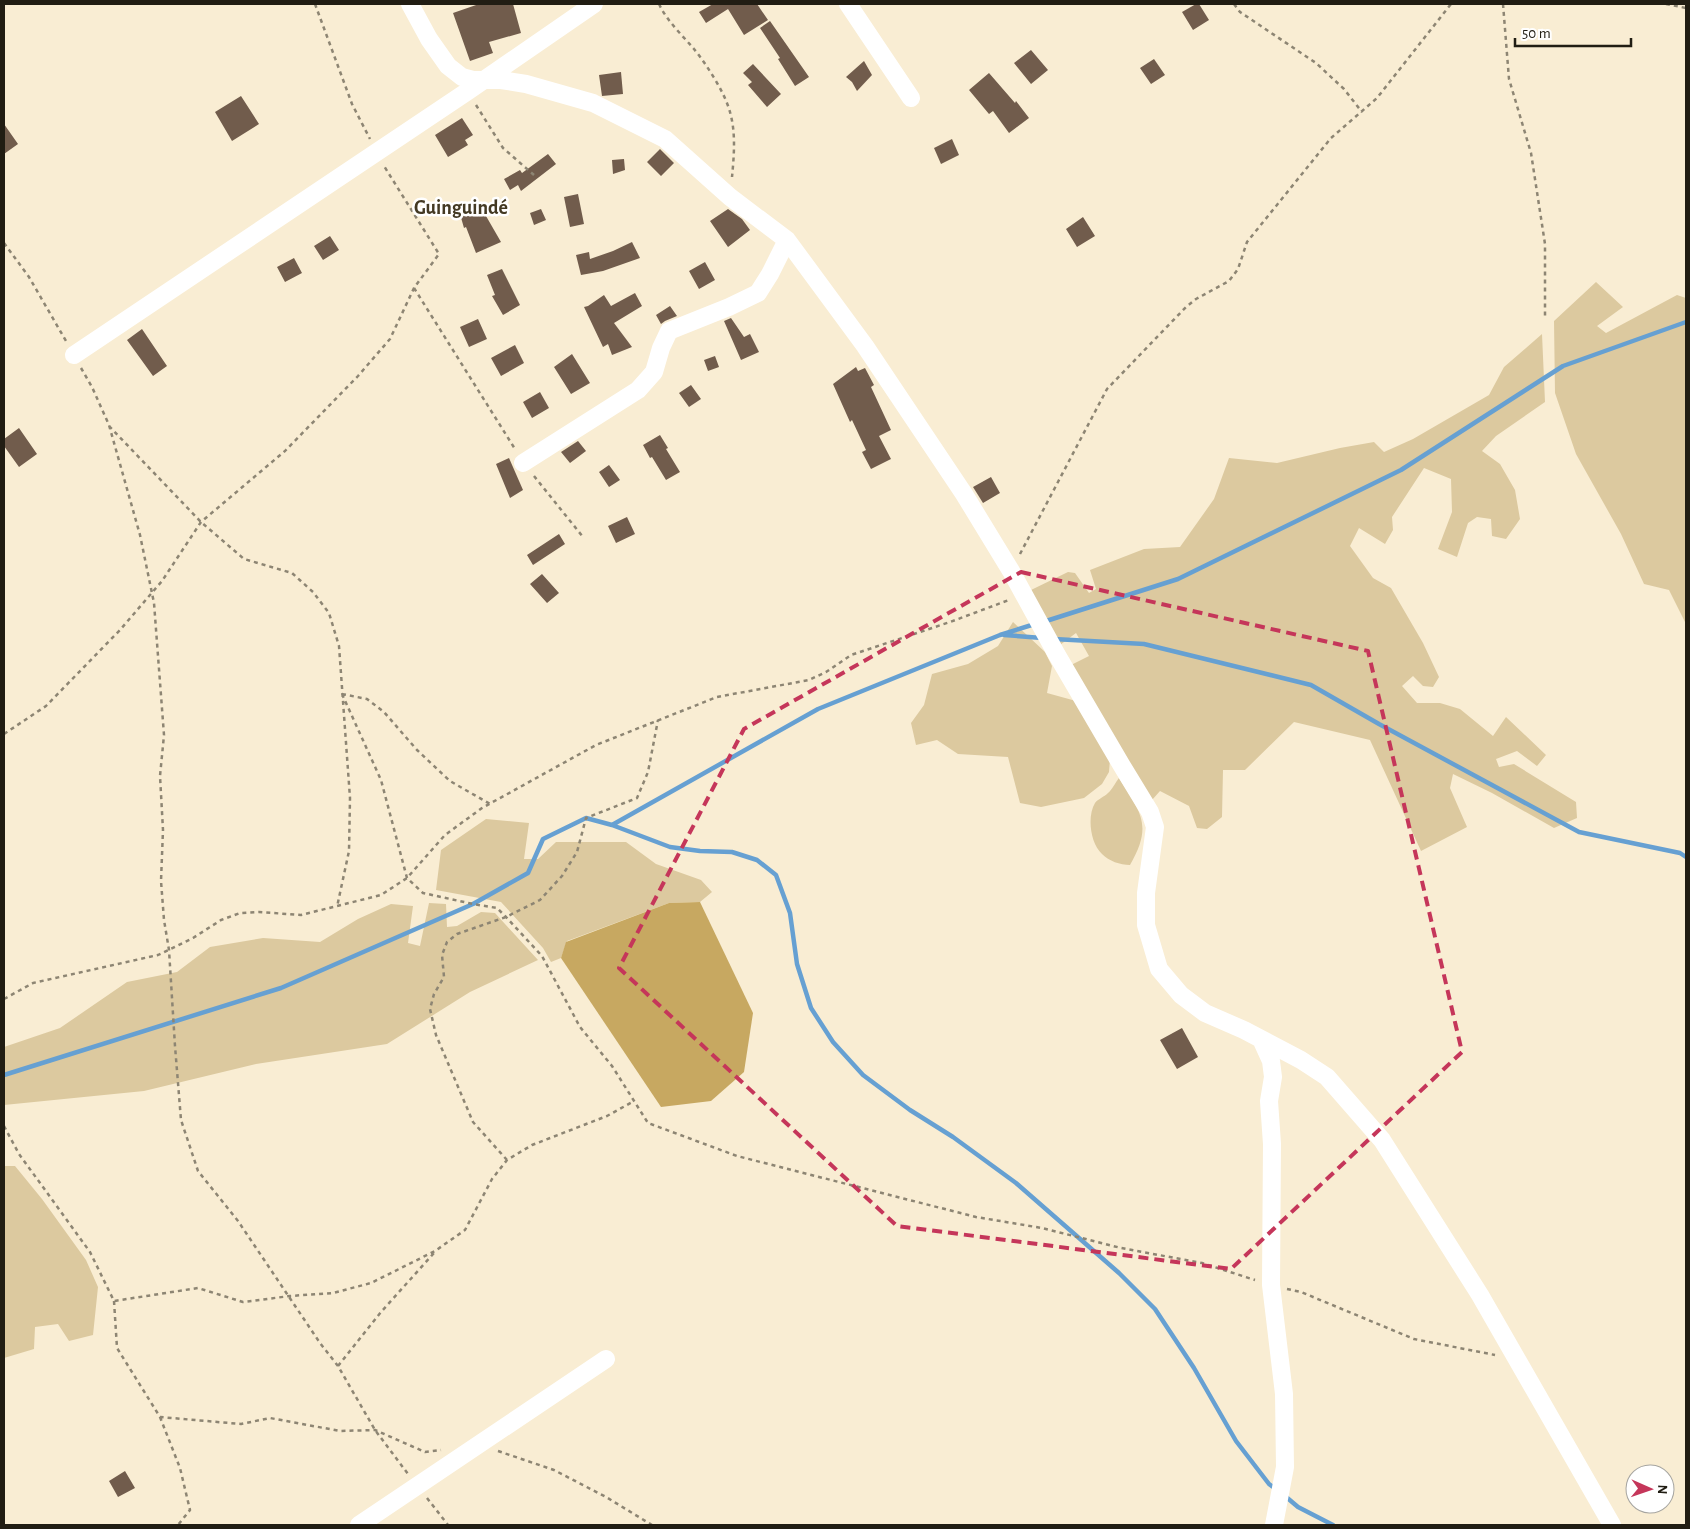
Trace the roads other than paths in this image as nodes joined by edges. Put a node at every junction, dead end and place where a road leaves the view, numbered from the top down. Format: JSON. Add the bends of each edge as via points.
{"nodes":[{"id":1,"x":410,"y":4,"type":"edge"},
{"id":2,"x":594,"y":4,"type":"edge"},
{"id":3,"x":848,"y":4,"type":"edge"},
{"id":4,"x":484,"y":80,"type":"junction"},
{"id":5,"x":911,"y":98,"type":"dead end"},
{"id":6,"x":787,"y":240,"type":"junction"},
{"id":7,"x":74,"y":355,"type":"road end"},
{"id":8,"x":524,"y":463,"type":"road end"},
{"id":9,"x":1261,"y":1039,"type":"junction"},
{"id":10,"x":606,"y":1360,"type":"dead end"},
{"id":11,"x":359,"y":1525,"type":"edge"},
{"id":12,"x":1274,"y":1525,"type":"edge"},
{"id":13,"x":1612,"y":1525,"type":"edge"}],
"edges":[{"from":1,"to":4,"type":"street","via":[[429,40],[448,66],[462,77]]},
{"from":2,"to":4,"type":"street"},
{"from":3,"to":5,"type":"street"},
{"from":4,"to":6,"type":"street","via":[[526,84],[593,103],[665,139],[730,197]]},
{"from":4,"to":7,"type":"street"},
{"from":6,"to":8,"type":"street","via":[[758,293],[669,331],[654,372],[638,390]]},
{"from":6,"to":9,"type":"street","via":[[864,346],[964,494],[1150,812],[1155,827],[1146,893],[1146,925],[1159,968],[1181,995],[1205,1014]]},
{"from":9,"to":12,"type":"street","via":[[1273,1077],[1269,1101],[1272,1144],[1271,1285],[1284,1403],[1285,1467]]},
{"from":9,"to":13,"type":"street","via":[[1327,1078],[1382,1140],[1480,1296]]},
{"from":10,"to":11,"type":"street"}]}
